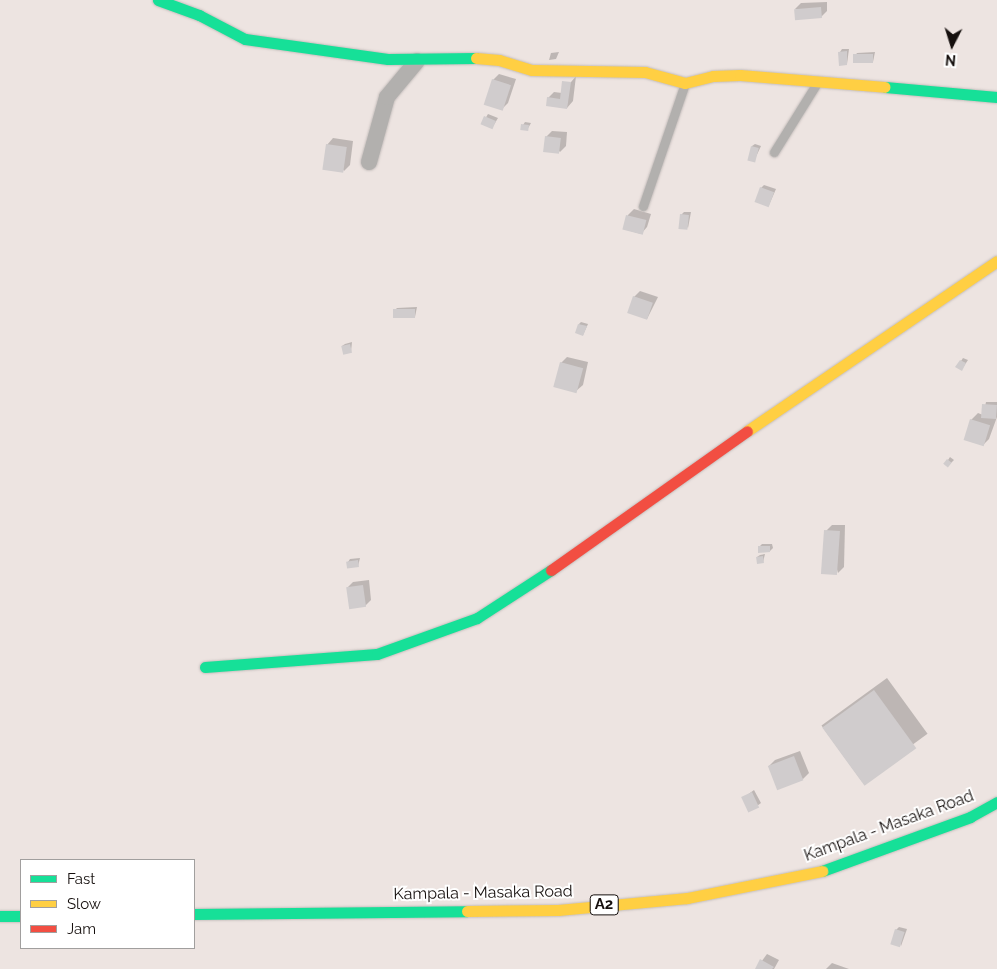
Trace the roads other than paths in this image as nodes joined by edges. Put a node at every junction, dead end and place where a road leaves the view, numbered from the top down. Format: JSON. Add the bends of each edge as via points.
{"nodes":[{"id":1,"x":158,"y":0,"type":"edge"},
{"id":2,"x":417,"y":61,"type":"junction"},
{"id":3,"x":684,"y":83,"type":"junction"},
{"id":4,"x":817,"y":83,"type":"junction"},
{"id":5,"x":997,"y":97,"type":"edge"},
{"id":6,"x":774,"y":152,"type":"dead end"},
{"id":7,"x":369,"y":162,"type":"dead end"},
{"id":8,"x":643,"y":206,"type":"dead end"},
{"id":9,"x":997,"y":261,"type":"edge"},
{"id":10,"x":205,"y":667,"type":"dead end"},
{"id":11,"x":997,"y":802,"type":"edge"},
{"id":12,"x":195,"y":914,"type":"edge"},
{"id":13,"x":0,"y":916,"type":"edge"},
{"id":14,"x":20,"y":916,"type":"edge"}],
"edges":[{"from":1,"to":2,"type":"street","via":[[199,15],[227,32],[258,42]]},
{"from":2,"to":3,"type":"street","via":[[489,58],[532,70],[645,72]]},
{"from":2,"to":7,"type":"street","via":[[387,97]]},
{"from":3,"to":4,"type":"street","via":[[713,76],[740,75]]},
{"from":3,"to":8,"type":"lane"},
{"from":4,"to":5,"type":"street"},
{"from":4,"to":6,"type":"lane"},
{"from":9,"to":10,"type":"street","via":[[656,493],[640,509],[598,539],[477,618],[377,654]]},
{"from":11,"to":12,"type":"street","name":"Kampala - Masaka Road","number":"A2","via":[[970,818],[825,870],[687,898],[558,910]]},
{"from":13,"to":14,"type":"street"}]}
